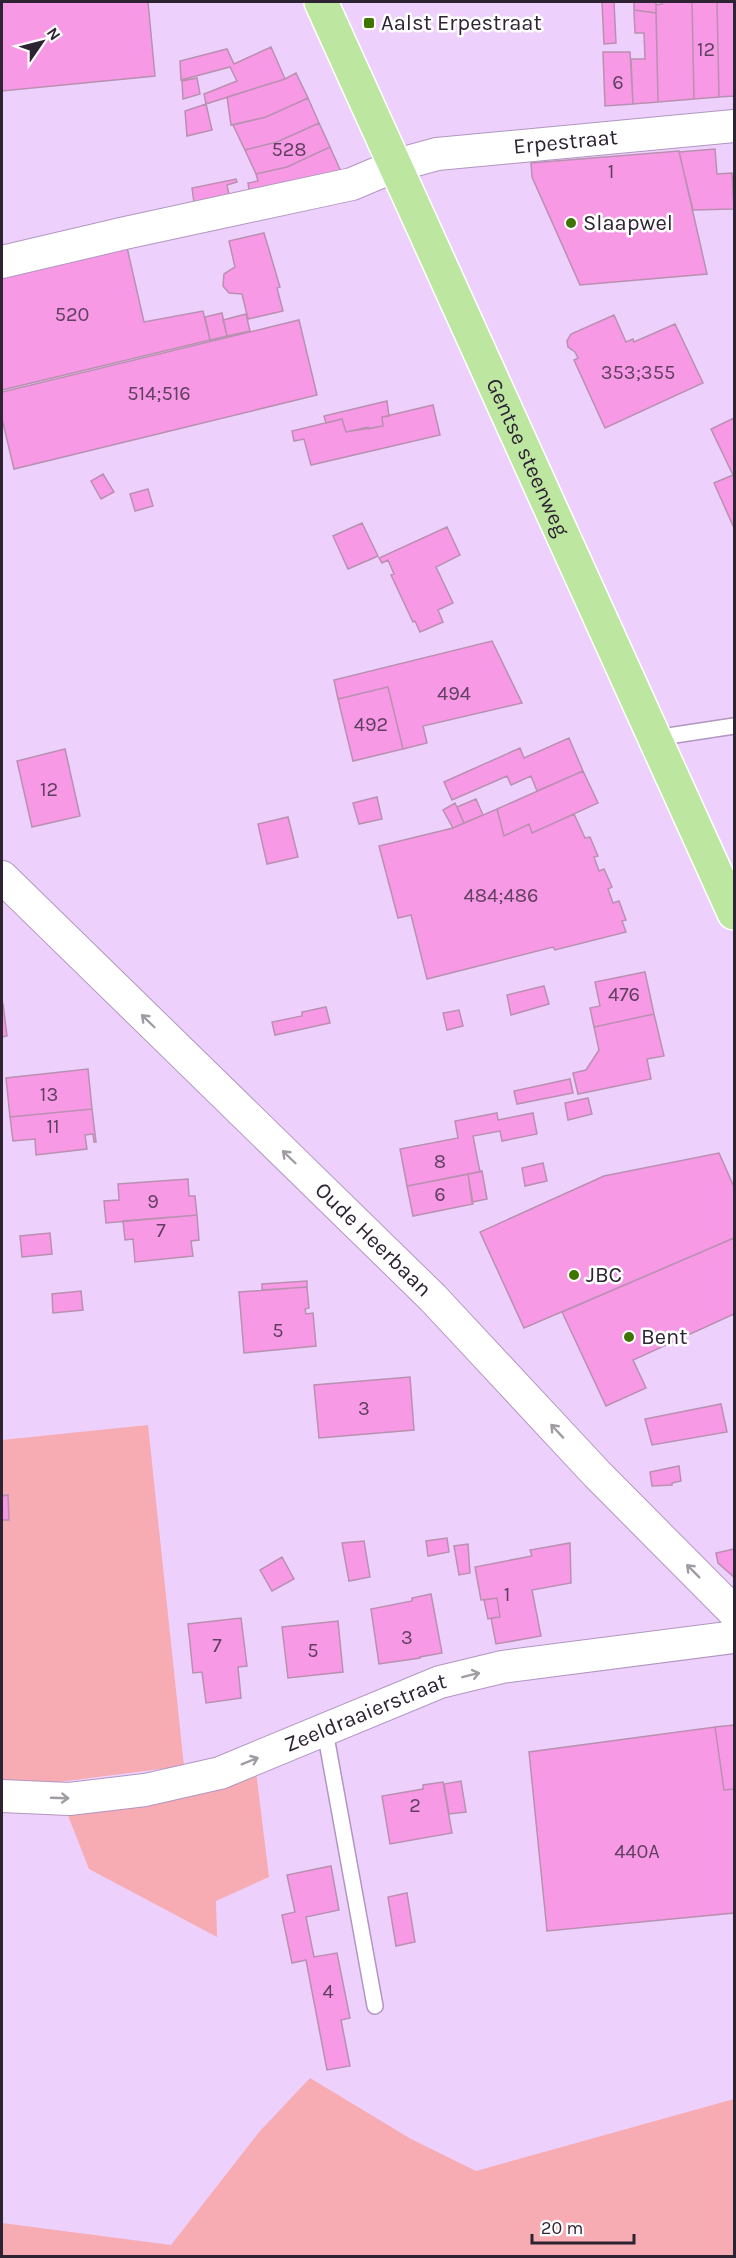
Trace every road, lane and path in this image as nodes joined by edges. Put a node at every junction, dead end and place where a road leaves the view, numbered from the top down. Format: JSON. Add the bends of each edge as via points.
{"nodes":[{"id":1,"x":321,"y":2,"type":"edge"},
{"id":2,"x":735,"y":126,"type":"edge"},
{"id":3,"x":397,"y":165,"type":"junction"},
{"id":4,"x":2,"y":262,"type":"edge"},
{"id":5,"x":735,"y":726,"type":"edge"},
{"id":6,"x":655,"y":738,"type":"junction"},
{"id":7,"x":2,"y":877,"type":"edge"},
{"id":8,"x":735,"y":913,"type":"edge"},
{"id":9,"x":735,"y":1612,"type":"edge"},
{"id":10,"x":735,"y":1637,"type":"edge"},
{"id":11,"x":325,"y":1731,"type":"junction"},
{"id":12,"x":2,"y":1796,"type":"edge"},
{"id":13,"x":375,"y":2006,"type":"dead end"}],
"edges":[{"from":1,"to":3,"type":"main road","name":"Gentse steenweg"},
{"from":2,"to":3,"type":"street","name":"Erpestraat","via":[[437,154]]},
{"from":3,"to":4,"type":"street","name":"Erpestraat","via":[[352,184]]},
{"from":3,"to":6,"type":"main road","name":"Gentse steenweg"},
{"from":5,"to":6,"type":"lane"},
{"from":6,"to":8,"type":"main road","name":"Gentse steenweg"},
{"from":9,"to":7,"type":"street","name":"Oude Heerbaan","one_way":true,"via":[[597,1474],[433,1298]]},
{"from":11,"to":10,"type":"street","name":"Zeeldraaierstraat","one_way":true,"via":[[440,1682],[502,1667]]},
{"from":12,"to":11,"type":"street","name":"Zeeldraaierstraat","one_way":true,"via":[[69,1799],[145,1790],[220,1773]]},
{"from":11,"to":13,"type":"lane"}]}
